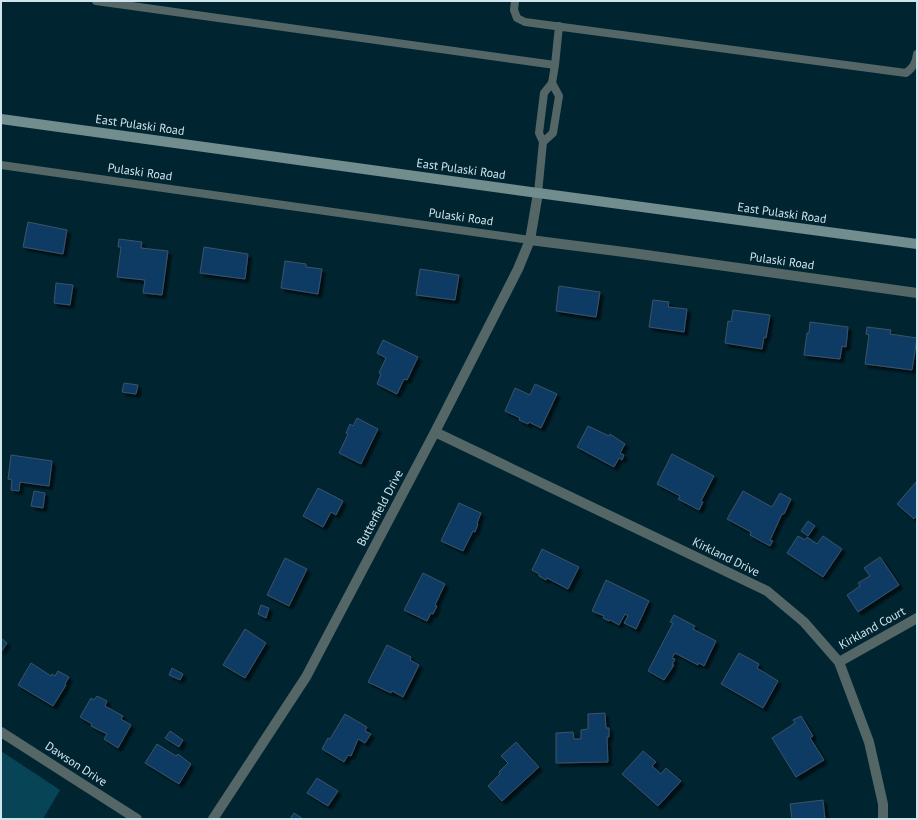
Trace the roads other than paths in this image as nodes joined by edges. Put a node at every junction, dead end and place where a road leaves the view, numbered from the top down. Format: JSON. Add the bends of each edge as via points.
{"nodes":[{"id":1,"x":96,"y":1,"type":"edge"},
{"id":2,"x":515,"y":1,"type":"edge"},
{"id":3,"x":559,"y":26,"type":"junction"},
{"id":4,"x":917,"y":54,"type":"edge"},
{"id":5,"x":555,"y":65,"type":"junction"},
{"id":6,"x":552,"y":83,"type":"junction"},
{"id":7,"x":1,"y":119,"type":"edge"},
{"id":8,"x":543,"y":142,"type":"junction"},
{"id":9,"x":1,"y":165,"type":"edge"},
{"id":10,"x":538,"y":193,"type":"junction"},
{"id":11,"x":530,"y":240,"type":"junction"},
{"id":12,"x":917,"y":244,"type":"edge"},
{"id":13,"x":917,"y":293,"type":"edge"},
{"id":14,"x":435,"y":432,"type":"junction"},
{"id":15,"x":917,"y":618,"type":"edge"},
{"id":16,"x":839,"y":662,"type":"junction"},
{"id":17,"x":1,"y":732,"type":"edge"},
{"id":18,"x":137,"y":819,"type":"edge"},
{"id":19,"x":213,"y":819,"type":"edge"},
{"id":20,"x":883,"y":819,"type":"edge"}],
"edges":[{"from":1,"to":5,"type":"lane"},
{"from":2,"to":3,"type":"lane","via":[[514,10],[517,18],[525,22]]},
{"from":3,"to":4,"type":"lane","via":[[906,73],[912,69]]},
{"from":3,"to":5,"type":"lane"},
{"from":5,"to":6,"type":"lane"},
{"from":6,"to":8,"type":"lane","via":[[544,93],[539,133]]},
{"from":6,"to":8,"type":"lane","via":[[559,96],[553,133]]},
{"from":7,"to":10,"type":"main road","name":"East Pulaski Road"},
{"from":8,"to":10,"type":"lane"},
{"from":9,"to":11,"type":"lane","name":"Pulaski Road"},
{"from":10,"to":11,"type":"street","name":"Butterfield Drive"},
{"from":10,"to":12,"type":"main road","name":"East Pulaski Road"},
{"from":11,"to":13,"type":"street","name":"Pulaski Road"},
{"from":11,"to":14,"type":"street","name":"Butterfield Drive","via":[[518,269]]},
{"from":14,"to":16,"type":"street","name":"Kirkland Drive","via":[[767,591],[804,622]]},
{"from":14,"to":19,"type":"street","name":"Butterfield Drive","via":[[306,677]]},
{"from":15,"to":16,"type":"street","name":"Kirkland Court"},
{"from":16,"to":20,"type":"street","name":"Kirkland Drive","via":[[869,742],[883,804]]},
{"from":17,"to":18,"type":"street","name":"Dawson Drive"}]}
